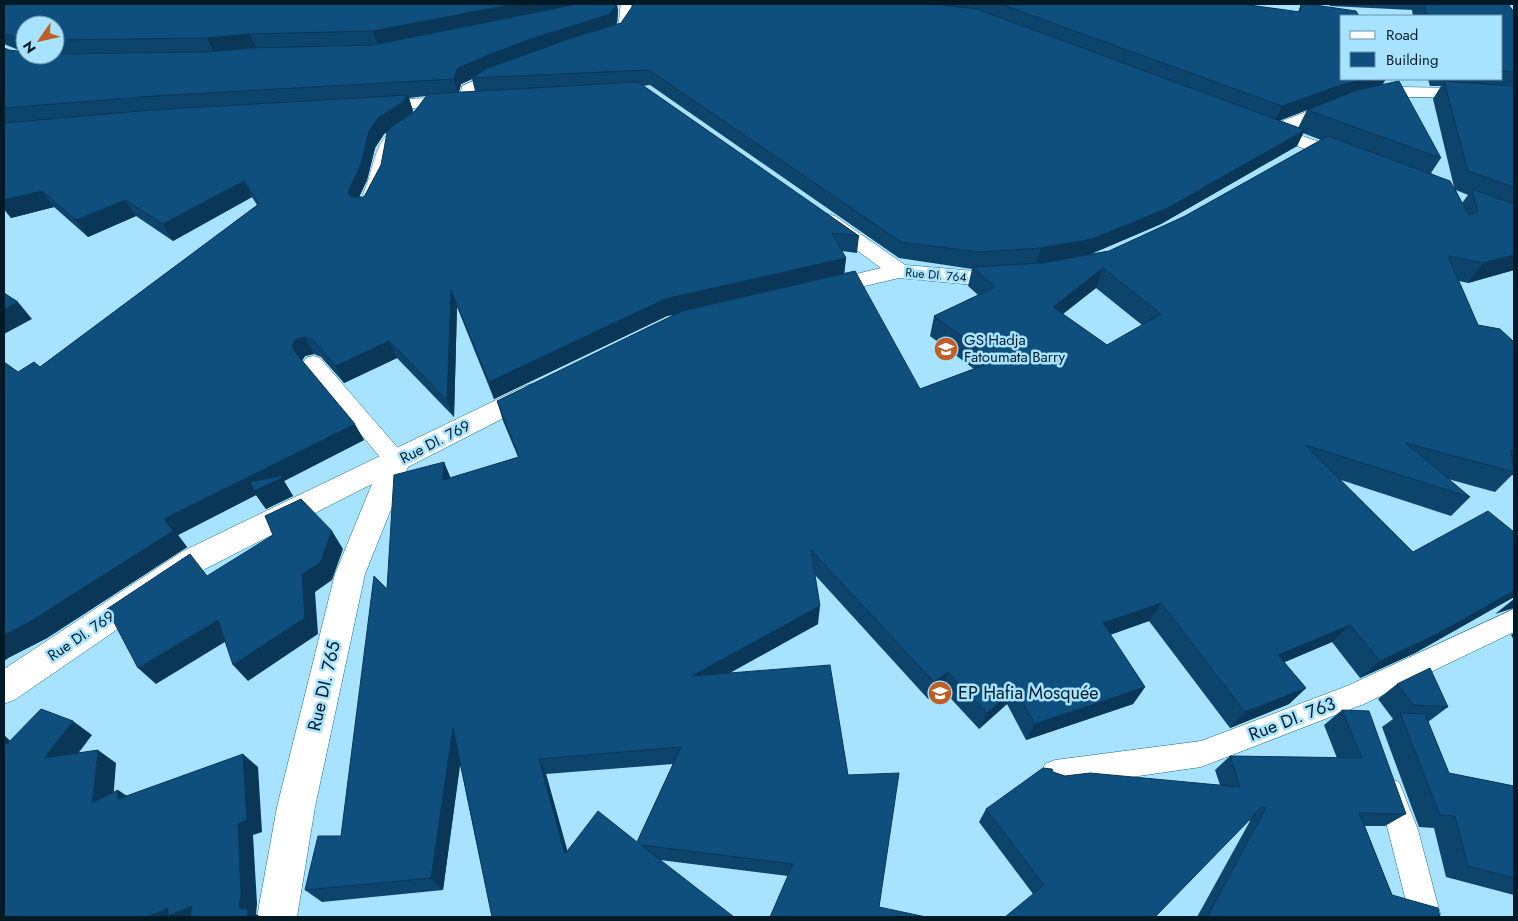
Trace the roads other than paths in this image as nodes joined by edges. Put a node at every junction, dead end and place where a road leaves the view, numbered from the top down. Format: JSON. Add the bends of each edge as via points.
{"nodes":[{"id":1,"x":632,"y":4,"type":"edge"},
{"id":2,"x":599,"y":38,"type":"edge"},
{"id":3,"x":511,"y":69,"type":"edge"},
{"id":4,"x":1514,"y":98,"type":"edge"},
{"id":5,"x":484,"y":101,"type":"edge"},
{"id":6,"x":466,"y":102,"type":"junction"},
{"id":7,"x":428,"y":104,"type":"junction"},
{"id":8,"x":353,"y":106,"type":"edge"},
{"id":9,"x":1249,"y":121,"type":"edge"},
{"id":10,"x":1274,"y":131,"type":"junction"},
{"id":11,"x":1315,"y":146,"type":"junction"},
{"id":12,"x":1290,"y":161,"type":"edge"},
{"id":13,"x":1360,"y":163,"type":"edge"},
{"id":14,"x":364,"y":209,"type":"edge"},
{"id":15,"x":813,"y":210,"type":"edge"},
{"id":16,"x":899,"y":271,"type":"junction"},
{"id":17,"x":1027,"y":275,"type":"edge"},
{"id":18,"x":802,"y":294,"type":"edge"},
{"id":19,"x":313,"y":363,"type":"dead end"},
{"id":20,"x":552,"y":382,"type":"edge"},
{"id":21,"x":396,"y":461,"type":"junction"},
{"id":22,"x":1514,"y":620,"type":"edge"},
{"id":23,"x":4,"y":688,"type":"edge"},
{"id":24,"x":1355,"y":695,"type":"junction"},
{"id":25,"x":1364,"y":722,"type":"edge"},
{"id":26,"x":1380,"y":767,"type":"edge"},
{"id":27,"x":1055,"y":774,"type":"edge"},
{"id":28,"x":277,"y":917,"type":"edge"},
{"id":29,"x":1426,"y":917,"type":"edge"}],
"edges":[{"from":1,"to":2,"type":"lane","via":[[625,7],[626,21],[618,33]]},
{"from":3,"to":6,"type":"lane","via":[[467,89]]},
{"from":4,"to":10,"type":"street","via":[[1426,91],[1366,98]]},
{"from":5,"to":6,"type":"street"},
{"from":6,"to":7,"type":"street"},
{"from":7,"to":8,"type":"street"},
{"from":7,"to":14,"type":"lane","via":[[414,122],[390,139],[384,148],[377,181]]},
{"from":9,"to":10,"type":"street"},
{"from":10,"to":11,"type":"street"},
{"from":11,"to":12,"type":"street"},
{"from":11,"to":13,"type":"street"},
{"from":15,"to":16,"type":"street","name":"Rue DI. 764"},
{"from":16,"to":17,"type":"street","name":"Rue DI. 764","via":[[975,278]]},
{"from":16,"to":18,"type":"street"},
{"from":19,"to":21,"type":"lane"},
{"from":20,"to":21,"type":"street","name":"Rue DI. 769"},
{"from":21,"to":23,"type":"street","name":"Rue DI. 769","via":[[194,560]]},
{"from":21,"to":28,"type":"street","name":"Rue DI. 765","via":[[350,574],[296,807]]},
{"from":22,"to":24,"type":"lane","name":"Rue DI. 763"},
{"from":24,"to":25,"type":"lane"},
{"from":24,"to":27,"type":"lane","name":"Rue DI. 763","via":[[1202,754]]},
{"from":26,"to":29,"type":"lane","via":[[1403,830]]}]}
